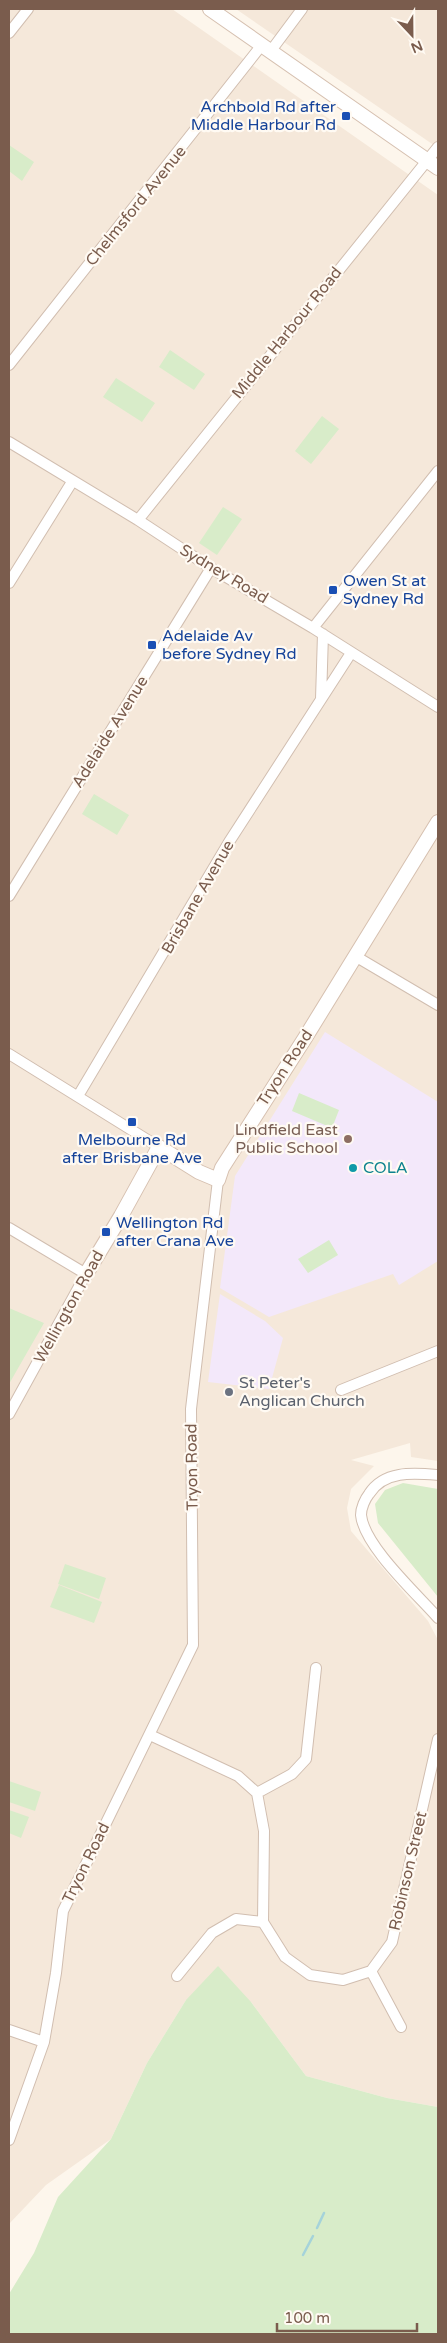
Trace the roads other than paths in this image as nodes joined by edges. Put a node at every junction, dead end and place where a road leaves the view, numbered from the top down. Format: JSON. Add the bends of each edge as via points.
{"nodes":[{"id":1,"x":28,"y":9,"type":"edge"},
{"id":2,"x":210,"y":9,"type":"edge"},
{"id":3,"x":302,"y":9,"type":"edge"},
{"id":4,"x":9,"y":32,"type":"edge"},
{"id":5,"x":266,"y":49,"type":"junction"},
{"id":6,"x":438,"y":147,"type":"edge"},
{"id":7,"x":433,"y":164,"type":"edge"},
{"id":8,"x":9,"y":365,"type":"edge"},
{"id":9,"x":9,"y":442,"type":"edge"},
{"id":10,"x":438,"y":471,"type":"edge"},
{"id":11,"x":72,"y":482,"type":"junction"},
{"id":12,"x":138,"y":520,"type":"junction"},
{"id":13,"x":211,"y":568,"type":"junction"},
{"id":14,"x":9,"y":583,"type":"edge"},
{"id":15,"x":314,"y":628,"type":"junction"},
{"id":16,"x":323,"y":634,"type":"junction"},
{"id":17,"x":351,"y":653,"type":"junction"},
{"id":18,"x":321,"y":700,"type":"junction"},
{"id":19,"x":438,"y":707,"type":"edge"},
{"id":20,"x":436,"y":829,"type":"edge"},
{"id":21,"x":9,"y":896,"type":"edge"},
{"id":22,"x":355,"y":956,"type":"junction"},
{"id":23,"x":438,"y":1005,"type":"edge"},
{"id":24,"x":9,"y":1054,"type":"edge"},
{"id":25,"x":78,"y":1096,"type":"junction"},
{"id":26,"x":159,"y":1147,"type":"junction"},
{"id":27,"x":218,"y":1180,"type":"junction"},
{"id":28,"x":9,"y":1228,"type":"edge"},
{"id":29,"x":86,"y":1274,"type":"junction"},
{"id":30,"x":438,"y":1351,"type":"edge"},
{"id":31,"x":341,"y":1390,"type":"dead end"},
{"id":32,"x":9,"y":1414,"type":"edge"},
{"id":33,"x":438,"y":1475,"type":"edge"},
{"id":34,"x":438,"y":1618,"type":"edge"},
{"id":35,"x":316,"y":1668,"type":"dead end"},
{"id":36,"x":150,"y":1735,"type":"junction"},
{"id":37,"x":438,"y":1739,"type":"edge"},
{"id":38,"x":257,"y":1793,"type":"junction"},
{"id":39,"x":263,"y":1922,"type":"junction"},
{"id":40,"x":371,"y":1971,"type":"junction"},
{"id":41,"x":177,"y":1976,"type":"dead end"},
{"id":42,"x":401,"y":2027,"type":"dead end"},
{"id":43,"x":9,"y":2030,"type":"edge"},
{"id":44,"x":44,"y":2042,"type":"junction"},
{"id":45,"x":9,"y":2140,"type":"edge"}],
"edges":[{"from":1,"to":4,"type":"street"},
{"from":2,"to":5,"type":"street"},
{"from":3,"to":5,"type":"street","name":"Chelmsford Avenue"},
{"from":5,"to":7,"type":"street"},
{"from":5,"to":8,"type":"street","name":"Chelmsford Avenue"},
{"from":6,"to":7,"type":"street","name":"Middle Harbour Road"},
{"from":7,"to":12,"type":"street","name":"Middle Harbour Road"},
{"from":9,"to":11,"type":"street","name":"Sydney Road"},
{"from":10,"to":15,"type":"street"},
{"from":11,"to":12,"type":"street","name":"Sydney Road"},
{"from":11,"to":14,"type":"street"},
{"from":12,"to":13,"type":"street","name":"Sydney Road"},
{"from":13,"to":15,"type":"street","name":"Sydney Road"},
{"from":13,"to":21,"type":"street","name":"Adelaide Avenue"},
{"from":15,"to":16,"type":"street","name":"Sydney Road"},
{"from":16,"to":17,"type":"street","name":"Sydney Road"},
{"from":16,"to":18,"type":"street"},
{"from":17,"to":18,"type":"street","name":"Brisbane Avenue"},
{"from":17,"to":19,"type":"street","name":"Sydney Road"},
{"from":18,"to":25,"type":"street","name":"Brisbane Avenue","via":[[229,842]]},
{"from":20,"to":22,"type":"street","name":"Tryon Road"},
{"from":22,"to":23,"type":"street"},
{"from":22,"to":27,"type":"street","name":"Tryon Road","via":[[222,1168]]},
{"from":24,"to":25,"type":"street"},
{"from":25,"to":26,"type":"street"},
{"from":26,"to":27,"type":"street"},
{"from":26,"to":29,"type":"street","name":"Wellington Road"},
{"from":27,"to":36,"type":"street","name":"Tryon Road","via":[[191,1409],[193,1645]]},
{"from":28,"to":29,"type":"street"},
{"from":29,"to":32,"type":"street","name":"Wellington Road"},
{"from":30,"to":31,"type":"street"},
{"from":33,"to":34,"type":"street","via":[[407,1473],[390,1477],[374,1485],[361,1513],[370,1542]]},
{"from":35,"to":38,"type":"street","via":[[306,1759],[292,1774]]},
{"from":36,"to":38,"type":"street","via":[[238,1776]]},
{"from":36,"to":44,"type":"street","name":"Tryon Road","via":[[63,1911]]},
{"from":37,"to":40,"type":"street","name":"Robinson Street","via":[[392,1942]]},
{"from":38,"to":39,"type":"street","via":[[264,1831]]},
{"from":39,"to":40,"type":"street","via":[[285,1957],[310,1975],[343,1980]]},
{"from":39,"to":41,"type":"street","via":[[236,1919],[212,1933]]},
{"from":40,"to":42,"type":"street"},
{"from":43,"to":44,"type":"street"},
{"from":44,"to":45,"type":"street","name":"Tryon Road"}]}
